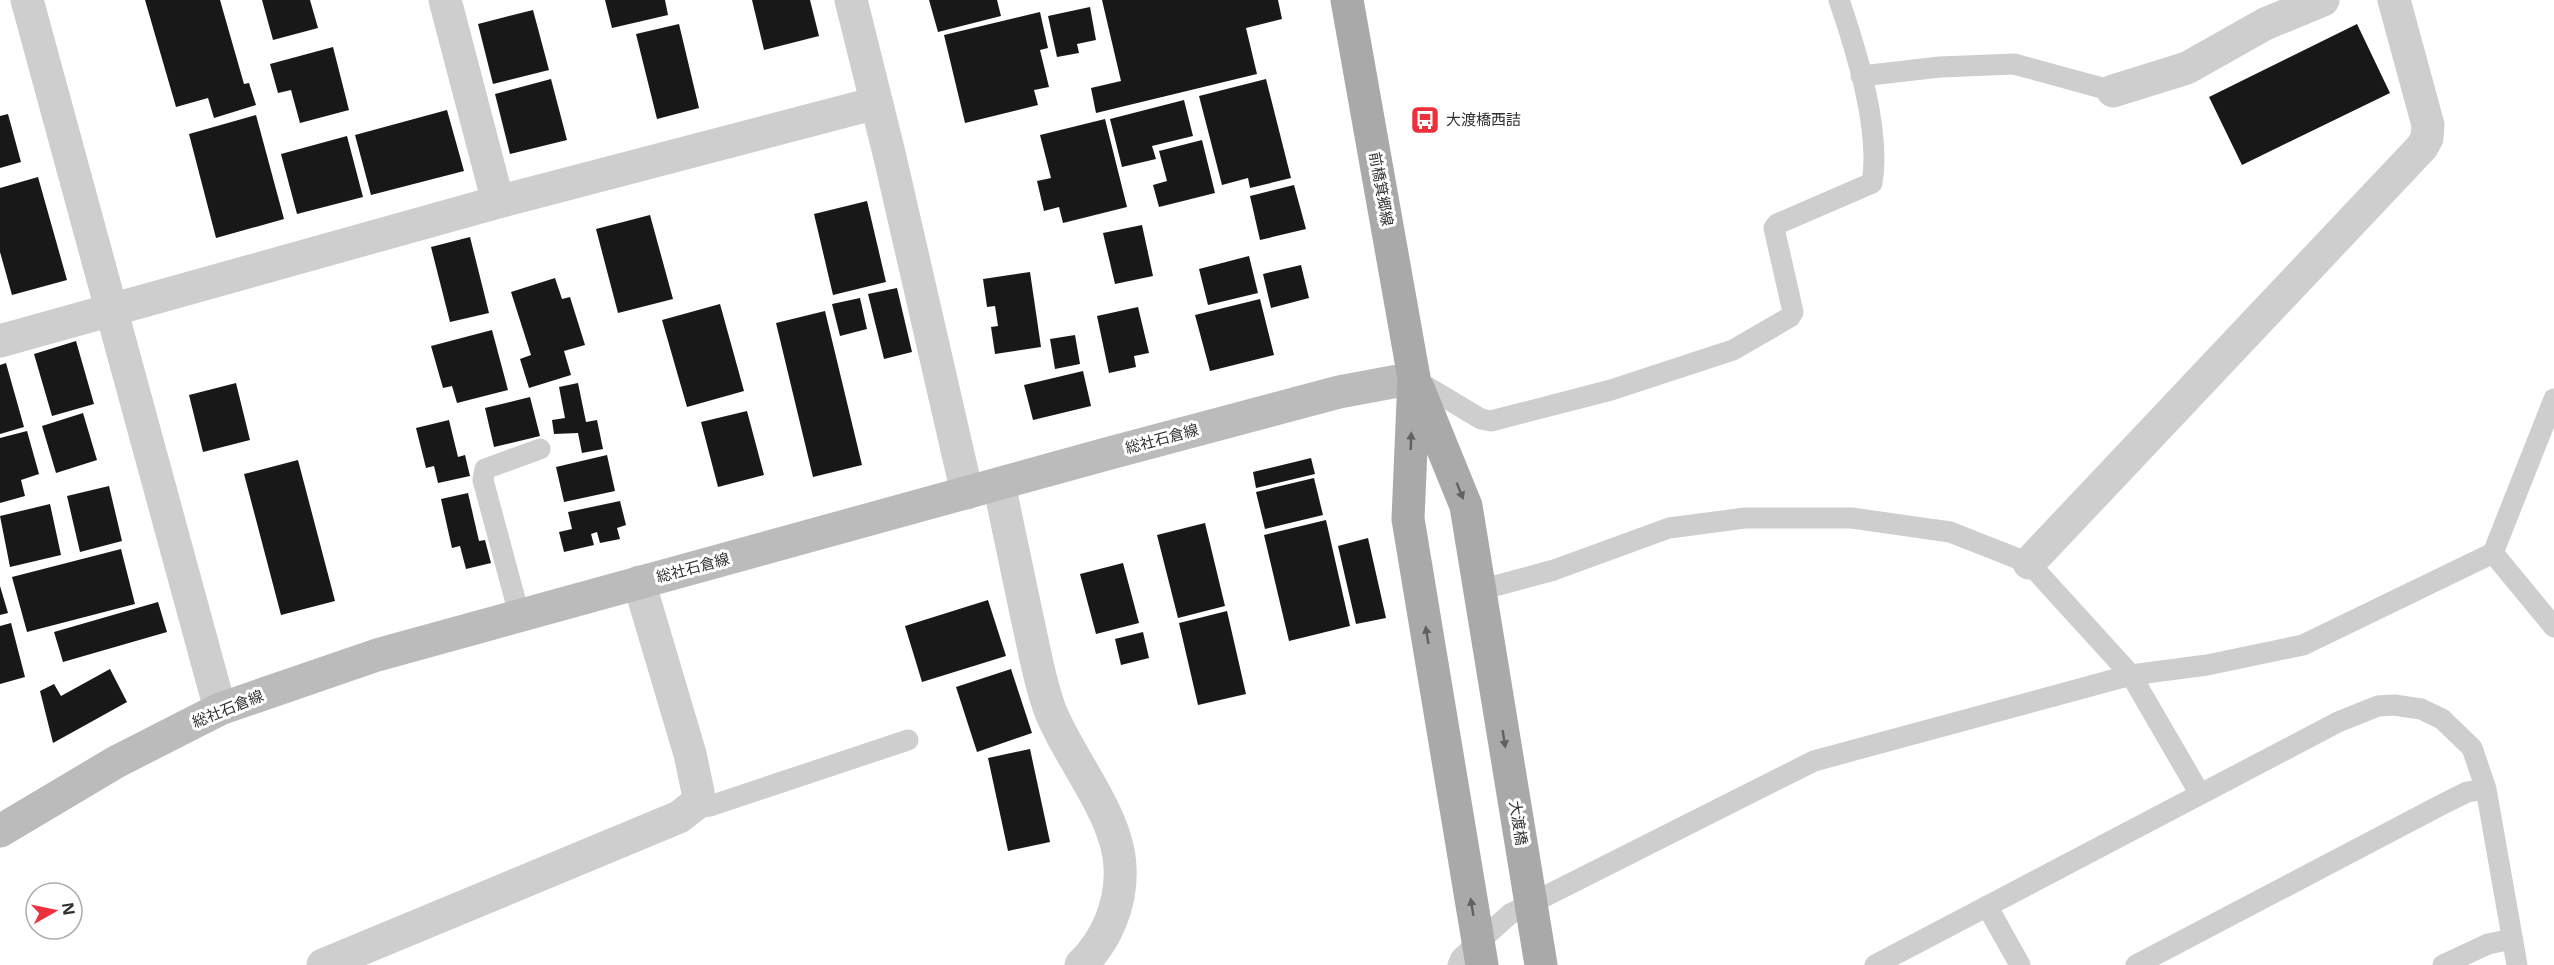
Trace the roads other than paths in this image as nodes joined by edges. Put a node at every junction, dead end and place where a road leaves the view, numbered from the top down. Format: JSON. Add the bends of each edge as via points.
{"nodes":[{"id":1,"x":27,"y":0,"type":"edge"},
{"id":2,"x":445,"y":0,"type":"edge"},
{"id":3,"x":850,"y":0,"type":"edge"},
{"id":4,"x":1347,"y":0,"type":"edge"},
{"id":5,"x":1839,"y":0,"type":"edge"},
{"id":6,"x":2324,"y":0,"type":"edge"},
{"id":7,"x":2394,"y":0,"type":"edge"},
{"id":8,"x":1861,"y":76,"type":"junction"},
{"id":9,"x":2113,"y":91,"type":"joint"},
{"id":10,"x":876,"y":103,"type":"junction"},
{"id":11,"x":498,"y":202,"type":"junction"},
{"id":12,"x":113,"y":311,"type":"junction"},
{"id":13,"x":0,"y":341,"type":"edge"},
{"id":14,"x":1414,"y":378,"type":"junction"},
{"id":15,"x":2554,"y":399,"type":"edge"},
{"id":16,"x":540,"y":449,"type":"dead end"},
{"id":17,"x":999,"y":484,"type":"junction"},
{"id":18,"x":967,"y":493,"type":"junction"},
{"id":19,"x":2493,"y":552,"type":"junction"},
{"id":20,"x":2029,"y":563,"type":"junction"},
{"id":21,"x":639,"y":582,"type":"junction"},
{"id":22,"x":1480,"y":590,"type":"junction"},
{"id":23,"x":519,"y":614,"type":"junction"},
{"id":24,"x":2554,"y":627,"type":"edge"},
{"id":25,"x":2131,"y":675,"type":"junction"},
{"id":26,"x":1495,"y":681,"type":"joint"},
{"id":27,"x":220,"y":709,"type":"junction"},
{"id":28,"x":908,"y":740,"type":"dead end"},
{"id":29,"x":2486,"y":789,"type":"junction"},
{"id":30,"x":2200,"y":794,"type":"junction"},
{"id":31,"x":697,"y":803,"type":"junction"},
{"id":32,"x":0,"y":831,"type":"edge"},
{"id":33,"x":1987,"y":906,"type":"junction"},
{"id":34,"x":2512,"y":939,"type":"junction"},
{"id":35,"x":323,"y":965,"type":"edge"},
{"id":36,"x":1081,"y":965,"type":"edge"},
{"id":37,"x":1458,"y":965,"type":"edge"},
{"id":38,"x":1482,"y":965,"type":"edge"},
{"id":39,"x":1541,"y":965,"type":"edge"},
{"id":40,"x":1875,"y":965,"type":"edge"},
{"id":41,"x":2020,"y":965,"type":"edge"},
{"id":42,"x":2136,"y":965,"type":"edge"},
{"id":43,"x":2443,"y":965,"type":"edge"},
{"id":44,"x":2517,"y":965,"type":"edge"}],
"edges":[{"from":1,"to":12,"type":"street"},
{"from":2,"to":11,"type":"street"},
{"from":3,"to":10,"type":"street"},
{"from":4,"to":14,"type":"main road","name":"前橋箕郷線"},
{"from":5,"to":8,"type":"lane"},
{"from":6,"to":9,"type":"street","via":[[2265,24],[2187,68]]},
{"from":7,"to":20,"type":"street","via":[[2428,125],[2422,147]]},
{"from":8,"to":9,"type":"lane","via":[[2014,64]]},
{"from":8,"to":14,"type":"lane","via":[[1874,155],[1872,183],[1774,228],[1793,312],[1790,317],[1733,350],[1611,390],[1491,421],[1481,419]]},
{"from":10,"to":11,"type":"street"},
{"from":10,"to":18,"type":"street"},
{"from":11,"to":12,"type":"street"},
{"from":12,"to":13,"type":"street"},
{"from":12,"to":27,"type":"street"},
{"from":14,"to":17,"type":"main road","name":"総社石倉線","via":[[1339,392]]},
{"from":14,"to":22,"type":"main road","name":"前橋箕郷線","one_way":true,"via":[[1467,506]]},
{"from":38,"to":14,"type":"main road","name":"前橋箕郷線","one_way":true,"via":[[1408,519]]},
{"from":15,"to":19,"type":"lane"},
{"from":16,"to":23,"type":"lane","via":[[485,469],[483,480]]},
{"from":17,"to":18,"type":"main road","name":"総社石倉線"},
{"from":17,"to":36,"type":"street","via":[[1050,709],[1105,816],[1120,865],[1119,897],[1108,928]]},
{"from":18,"to":21,"type":"main road","name":"総社石倉線"},
{"from":19,"to":24,"type":"lane"},
{"from":19,"to":25,"type":"lane","via":[[2303,645],[2207,665]]},
{"from":20,"to":22,"type":"lane","via":[[1950,532],[1904,523],[1852,518],[1745,518],[1669,528],[1554,570]]},
{"from":20,"to":25,"type":"lane"},
{"from":21,"to":23,"type":"main road","name":"総社石倉線"},
{"from":21,"to":31,"type":"street","via":[[690,754]]},
{"from":22,"to":26,"type":"main road","name":"前橋箕郷線"},
{"from":23,"to":27,"type":"main road","name":"総社石倉線","via":[[377,655]]},
{"from":25,"to":30,"type":"lane"},
{"from":25,"to":37,"type":"lane","via":[[1814,761],[1510,914]]},
{"from":26,"to":39,"type":"main road","name":"大渡橋","one_way":true},
{"from":27,"to":32,"type":"main road","name":"総社石倉線","via":[[116,762]]},
{"from":28,"to":31,"type":"lane","via":[[710,806]]},
{"from":29,"to":30,"type":"lane","via":[[2472,748],[2442,718],[2421,709],[2394,705],[2378,706],[2349,717]]},
{"from":29,"to":34,"type":"lane"},
{"from":29,"to":42,"type":"lane","via":[[2467,792],[2441,805]]},
{"from":30,"to":33,"type":"lane"},
{"from":31,"to":35,"type":"street","via":[[680,817]]},
{"from":33,"to":40,"type":"lane"},
{"from":33,"to":41,"type":"lane"},
{"from":34,"to":43,"type":"lane","via":[[2470,951]]},
{"from":34,"to":44,"type":"lane"}]}
